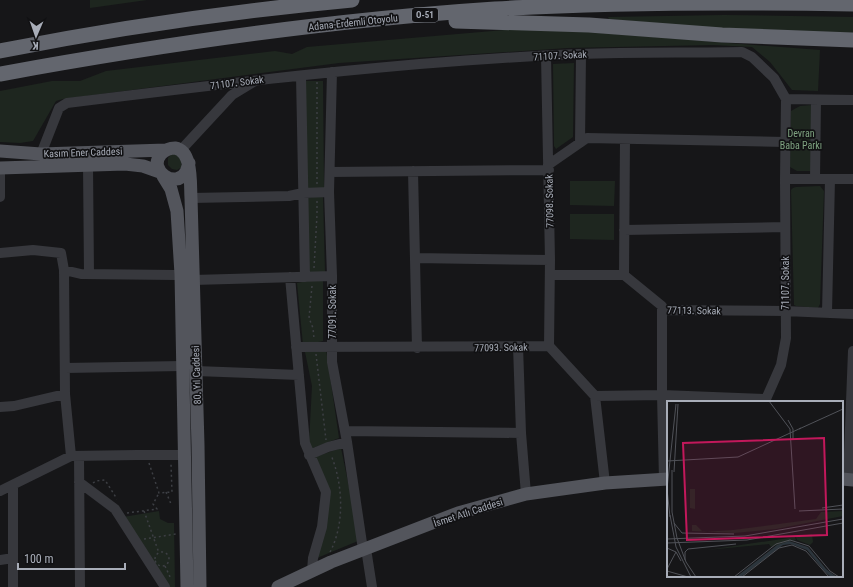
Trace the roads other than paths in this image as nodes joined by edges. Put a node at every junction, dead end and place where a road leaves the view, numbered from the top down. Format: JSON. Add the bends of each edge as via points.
{"nodes":[{"id":1,"x":317,"y":0,"type":"edge"},
{"id":2,"x":352,"y":0,"type":"edge"},
{"id":3,"x":853,"y":4,"type":"edge"},
{"id":4,"x":276,"y":7,"type":"junction"},
{"id":5,"x":390,"y":18,"type":"junction"},
{"id":6,"x":853,"y":40,"type":"edge"},
{"id":7,"x":0,"y":51,"type":"edge"},
{"id":8,"x":581,"y":54,"type":"junction"},
{"id":9,"x":101,"y":56,"type":"junction"},
{"id":10,"x":546,"y":56,"type":"junction"},
{"id":11,"x":332,"y":72,"type":"junction"},
{"id":12,"x":0,"y":74,"type":"edge"},
{"id":13,"x":301,"y":76,"type":"junction"},
{"id":14,"x":259,"y":79,"type":"junction"},
{"id":15,"x":0,"y":83,"type":"edge"},
{"id":16,"x":786,"y":99,"type":"junction"},
{"id":17,"x":816,"y":100,"type":"junction"},
{"id":18,"x":853,"y":100,"type":"edge"},
{"id":19,"x":626,"y":139,"type":"junction"},
{"id":20,"x":785,"y":142,"type":"junction"},
{"id":21,"x":580,"y":143,"type":"junction"},
{"id":22,"x":166,"y":150,"type":"junction"},
{"id":23,"x":181,"y":150,"type":"junction"},
{"id":24,"x":0,"y":151,"type":"edge"},
{"id":25,"x":0,"y":156,"type":"edge"},
{"id":26,"x":50,"y":158,"type":"junction"},
{"id":27,"x":189,"y":163,"type":"junction"},
{"id":28,"x":88,"y":164,"type":"junction"},
{"id":29,"x":0,"y":165,"type":"edge"},
{"id":30,"x":0,"y":168,"type":"edge"},
{"id":31,"x":549,"y":168,"type":"junction"},
{"id":32,"x":413,"y":171,"type":"junction"},
{"id":33,"x":330,"y":172,"type":"junction"},
{"id":34,"x":162,"y":174,"type":"junction"},
{"id":35,"x":815,"y":179,"type":"junction"},
{"id":36,"x":830,"y":179,"type":"junction"},
{"id":37,"x":853,"y":179,"type":"edge"},
{"id":38,"x":785,"y":180,"type":"junction"},
{"id":39,"x":329,"y":192,"type":"junction"},
{"id":40,"x":303,"y":193,"type":"junction"},
{"id":41,"x":0,"y":197,"type":"edge"},
{"id":42,"x":191,"y":198,"type":"junction"},
{"id":43,"x":785,"y":227,"type":"junction"},
{"id":44,"x":624,"y":230,"type":"junction"},
{"id":45,"x":0,"y":253,"type":"edge"},
{"id":46,"x":415,"y":258,"type":"junction"},
{"id":47,"x":550,"y":260,"type":"junction"},
{"id":48,"x":64,"y":270,"type":"junction"},
{"id":49,"x":89,"y":274,"type":"junction"},
{"id":50,"x":181,"y":274,"type":"junction"},
{"id":51,"x":311,"y":275,"type":"junction"},
{"id":52,"x":550,"y":275,"type":"junction"},
{"id":53,"x":624,"y":275,"type":"junction"},
{"id":54,"x":332,"y":276,"type":"junction"},
{"id":55,"x":290,"y":277,"type":"junction"},
{"id":56,"x":193,"y":280,"type":"junction"},
{"id":57,"x":662,"y":310,"type":"junction"},
{"id":58,"x":785,"y":311,"type":"junction"},
{"id":59,"x":827,"y":313,"type":"junction"},
{"id":60,"x":853,"y":314,"type":"edge"},
{"id":61,"x":518,"y":346,"type":"junction"},
{"id":62,"x":549,"y":346,"type":"junction"},
{"id":63,"x":296,"y":347,"type":"junction"},
{"id":64,"x":332,"y":348,"type":"junction"},
{"id":65,"x":417,"y":348,"type":"junction"},
{"id":66,"x":853,"y":351,"type":"edge"},
{"id":67,"x":182,"y":366,"type":"junction"},
{"id":68,"x":65,"y":368,"type":"junction"},
{"id":69,"x":196,"y":371,"type":"junction"},
{"id":70,"x":299,"y":375,"type":"junction"},
{"id":71,"x":65,"y":394,"type":"junction"},
{"id":72,"x":662,"y":395,"type":"junction"},
{"id":73,"x":595,"y":396,"type":"junction"},
{"id":74,"x":766,"y":400,"type":"edge"},
{"id":75,"x":0,"y":407,"type":"edge"},
{"id":76,"x":521,"y":433,"type":"junction"},
{"id":77,"x":346,"y":436,"type":"junction"},
{"id":78,"x":184,"y":455,"type":"junction"},
{"id":79,"x":309,"y":455,"type":"junction"},
{"id":80,"x":75,"y":456,"type":"junction"},
{"id":81,"x":848,"y":479,"type":"edge"},
{"id":82,"x":666,"y":480,"type":"edge"},
{"id":83,"x":79,"y":482,"type":"junction"},
{"id":84,"x":605,"y":484,"type":"junction"},
{"id":85,"x":13,"y":486,"type":"junction"},
{"id":86,"x":0,"y":491,"type":"edge"},
{"id":87,"x":526,"y":494,"type":"junction"},
{"id":88,"x":365,"y":549,"type":"junction"},
{"id":89,"x":13,"y":558,"type":"junction"},
{"id":90,"x":0,"y":560,"type":"edge"},
{"id":91,"x":312,"y":571,"type":"junction"},
{"id":92,"x":168,"y":584,"type":"edge"},
{"id":93,"x":13,"y":587,"type":"edge"},
{"id":94,"x":80,"y":587,"type":"edge"},
{"id":95,"x":187,"y":587,"type":"edge"},
{"id":96,"x":200,"y":587,"type":"edge"},
{"id":97,"x":278,"y":587,"type":"edge"},
{"id":98,"x":372,"y":587,"type":"edge"}],
"edges":[{"from":1,"to":4,"type":"highway"},
{"from":2,"to":4,"type":"highway"},
{"from":3,"to":5,"type":"highway","name":"Adana-Erdemli Otoyolu","number":"O-51","via":[[628,3],[495,9]]},
{"from":4,"to":7,"type":"highway","via":[[142,26]]},
{"from":5,"to":6,"type":"highway","via":[[589,25],[722,35]]},
{"from":5,"to":9,"type":"highway","name":"Adana-Erdemli Otoyolu","number":"O-51","via":[[275,30]]},
{"from":8,"to":10,"type":"street","name":"71107. Sokak"},
{"from":8,"to":16,"type":"street","name":"71107. Sokak","via":[[742,52],[752,56],[774,78]]},
{"from":8,"to":21,"type":"street"},
{"from":9,"to":12,"type":"highway","name":"Adana-Erdemli Otoyolu","number":"O-51"},
{"from":9,"to":15,"type":"highway"},
{"from":10,"to":11,"type":"street","name":"71107. Sokak","via":[[438,62]]},
{"from":10,"to":31,"type":"street","name":"77098. Sokak"},
{"from":11,"to":13,"type":"street","name":"71107. Sokak"},
{"from":11,"to":33,"type":"street","name":"77091. Sokak"},
{"from":13,"to":14,"type":"street","name":"71107. Sokak"},
{"from":13,"to":40,"type":"street"},
{"from":14,"to":23,"type":"street","via":[[232,95]]},
{"from":14,"to":26,"type":"street","name":"71107. Sokak","via":[[67,103],[59,108]]},
{"from":16,"to":17,"type":"street"},
{"from":16,"to":20,"type":"street","name":"71107. Sokak"},
{"from":17,"to":18,"type":"street"},
{"from":17,"to":35,"type":"street"},
{"from":19,"to":20,"type":"street"},
{"from":19,"to":21,"type":"street","via":[[587,138]]},
{"from":19,"to":44,"type":"street"},
{"from":20,"to":38,"type":"street","name":"71107. Sokak"},
{"from":21,"to":31,"type":"street"},
{"from":22,"to":23,"type":"main road"},
{"from":22,"to":26,"type":"main road","name":"Kasım Ener Caddesi"},
{"from":22,"to":34,"type":"main road","via":[[159,157],[158,167]]},
{"from":23,"to":27,"type":"main road"},
{"from":24,"to":26,"type":"main road","name":"Kasım Ener Caddesi"},
{"from":25,"to":26,"type":"main road"},
{"from":26,"to":28,"type":"main road","name":"Kasım Ener Caddesi"},
{"from":26,"to":29,"type":"main road","via":[[40,164]]},
{"from":26,"to":30,"type":"main road","name":"Kasım Ener Caddesi"},
{"from":27,"to":34,"type":"main road","via":[[186,173],[178,179]]},
{"from":27,"to":42,"type":"main road","name":"80. Yıl Caddesi"},
{"from":28,"to":34,"type":"main road","name":"Kasım Ener Caddesi","via":[[143,166]]},
{"from":28,"to":49,"type":"street"},
{"from":30,"to":41,"type":"street"},
{"from":31,"to":32,"type":"street"},
{"from":31,"to":47,"type":"street","name":"77098. Sokak"},
{"from":32,"to":33,"type":"street"},
{"from":32,"to":46,"type":"street"},
{"from":33,"to":39,"type":"street","name":"77091. Sokak"},
{"from":34,"to":50,"type":"main road","name":"80. Yıl Caddesi","via":[[171,189],[177,211]]},
{"from":35,"to":36,"type":"street"},
{"from":35,"to":38,"type":"street"},
{"from":36,"to":37,"type":"street"},
{"from":36,"to":59,"type":"street"},
{"from":38,"to":43,"type":"street","name":"71107. Sokak"},
{"from":39,"to":40,"type":"street"},
{"from":39,"to":54,"type":"street","name":"77091. Sokak"},
{"from":40,"to":42,"type":"street","via":[[289,196]]},
{"from":40,"to":51,"type":"street"},
{"from":42,"to":56,"type":"main road","name":"80. Yıl Caddesi"},
{"from":43,"to":44,"type":"street"},
{"from":43,"to":58,"type":"street","name":"71107. Sokak"},
{"from":44,"to":53,"type":"street"},
{"from":45,"to":48,"type":"street","via":[[33,250],[61,252]]},
{"from":46,"to":47,"type":"street"},
{"from":46,"to":65,"type":"street"},
{"from":47,"to":52,"type":"street","name":"77098. Sokak"},
{"from":48,"to":49,"type":"street"},
{"from":48,"to":68,"type":"street"},
{"from":49,"to":50,"type":"street"},
{"from":50,"to":67,"type":"main road","name":"80. Yıl Caddesi"},
{"from":51,"to":54,"type":"street"},
{"from":51,"to":55,"type":"street"},
{"from":52,"to":53,"type":"street"},
{"from":52,"to":62,"type":"street","name":"77098. Sokak"},
{"from":53,"to":57,"type":"street","name":"77113. Sokak","via":[[662,306]]},
{"from":54,"to":64,"type":"street","name":"77091. Sokak"},
{"from":55,"to":56,"type":"street"},
{"from":55,"to":63,"type":"street"},
{"from":56,"to":69,"type":"main road","name":"80. Yıl Caddesi"},
{"from":57,"to":58,"type":"street","name":"77113. Sokak"},
{"from":57,"to":72,"type":"street"},
{"from":58,"to":59,"type":"street","name":"77113. Sokak"},
{"from":58,"to":74,"type":"street","name":"71107. Sokak","via":[[786,338],[781,365]]},
{"from":59,"to":60,"type":"street","name":"77113. Sokak"},
{"from":61,"to":62,"type":"street","name":"77093. Sokak"},
{"from":61,"to":65,"type":"street","name":"77093. Sokak"},
{"from":61,"to":76,"type":"street"},
{"from":62,"to":73,"type":"street"},
{"from":63,"to":64,"type":"street","name":"77093. Sokak"},
{"from":63,"to":70,"type":"street"},
{"from":64,"to":65,"type":"street","name":"77093. Sokak"},
{"from":64,"to":77,"type":"street","name":"77091. Sokak","via":[[332,362]]},
{"from":66,"to":81,"type":"street"},
{"from":67,"to":68,"type":"street"},
{"from":67,"to":78,"type":"main road","name":"80. Yıl Caddesi"},
{"from":68,"to":71,"type":"street"},
{"from":69,"to":70,"type":"street"},
{"from":69,"to":96,"type":"main road","name":"80. Yıl Caddesi"},
{"from":70,"to":79,"type":"street","via":[[305,442]]},
{"from":71,"to":75,"type":"street"},
{"from":71,"to":80,"type":"street"},
{"from":72,"to":73,"type":"street"},
{"from":72,"to":74,"type":"street"},
{"from":72,"to":82,"type":"street"},
{"from":73,"to":84,"type":"street"},
{"from":76,"to":77,"type":"street"},
{"from":76,"to":87,"type":"street"},
{"from":77,"to":79,"type":"street"},
{"from":77,"to":88,"type":"street","name":"77091. Sokak"},
{"from":78,"to":80,"type":"street"},
{"from":78,"to":95,"type":"main road","name":"80. Yıl Caddesi"},
{"from":79,"to":91,"type":"street","via":[[326,492],[322,527]]},
{"from":80,"to":83,"type":"street"},
{"from":80,"to":85,"type":"street"},
{"from":82,"to":84,"type":"main road","name":"İsmet Atlı Caddesi"},
{"from":83,"to":92,"type":"street","via":[[115,509]]},
{"from":83,"to":94,"type":"street"},
{"from":84,"to":87,"type":"main road","name":"İsmet Atlı Caddesi"},
{"from":85,"to":86,"type":"street"},
{"from":85,"to":89,"type":"street"},
{"from":87,"to":88,"type":"main road","name":"İsmet Atlı Caddesi","via":[[458,513]]},
{"from":88,"to":91,"type":"main road","name":"İsmet Atlı Caddesi"},
{"from":88,"to":98,"type":"street","name":"77091. Sokak"},
{"from":89,"to":90,"type":"street"},
{"from":89,"to":93,"type":"street"},
{"from":91,"to":97,"type":"main road","name":"İsmet Atlı Caddesi"}]}
